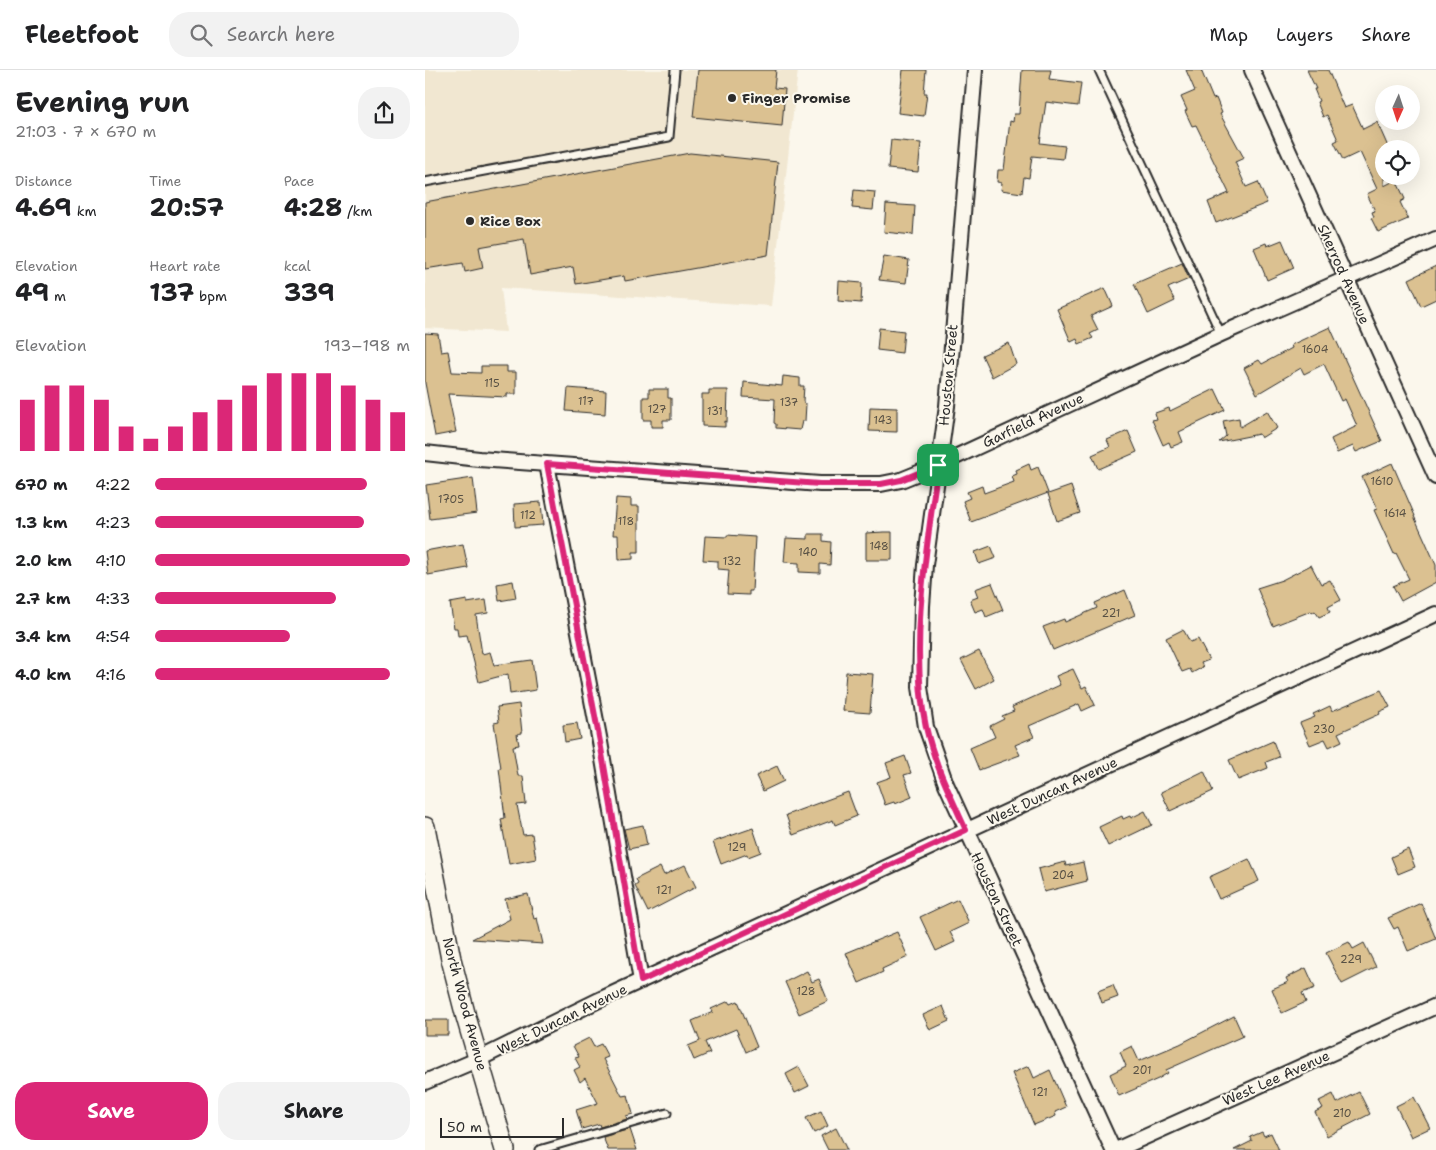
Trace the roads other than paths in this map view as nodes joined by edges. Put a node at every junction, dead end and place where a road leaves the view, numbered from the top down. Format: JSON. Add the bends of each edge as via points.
{"nodes":[{"id":1,"x":675,"y":70,"type":"edge"},
{"id":2,"x":975,"y":70,"type":"edge"},
{"id":3,"x":1099,"y":70,"type":"edge"},
{"id":4,"x":1252,"y":70,"type":"edge"},
{"id":5,"x":425,"y":182,"type":"edge"},
{"id":6,"x":1436,"y":239,"type":"edge"},
{"id":7,"x":1346,"y":277,"type":"junction"},
{"id":8,"x":1221,"y":334,"type":"junction"},
{"id":9,"x":425,"y":453,"type":"edge"},
{"id":10,"x":547,"y":464,"type":"junction"},
{"id":11,"x":938,"y":465,"type":"junction"},
{"id":12,"x":1436,"y":477,"type":"edge"},
{"id":13,"x":1436,"y":614,"type":"edge"},
{"id":14,"x":966,"y":830,"type":"junction"},
{"id":15,"x":426,"y":837,"type":"edge"},
{"id":16,"x":641,"y":981,"type":"junction"},
{"id":17,"x":1436,"y":1006,"type":"edge"},
{"id":18,"x":479,"y":1060,"type":"junction"},
{"id":19,"x":425,"y":1082,"type":"edge"},
{"id":20,"x":667,"y":1114,"type":"dead end"},
{"id":21,"x":505,"y":1150,"type":"edge"},
{"id":22,"x":539,"y":1150,"type":"edge"},
{"id":23,"x":1113,"y":1150,"type":"edge"},
{"id":24,"x":1116,"y":1150,"type":"edge"}],
"edges":[{"from":1,"to":5,"type":"lane","via":[[669,137]]},
{"from":2,"to":11,"type":"street","name":"Houston Street","via":[[947,406]]},
{"from":3,"to":8,"type":"lane"},
{"from":4,"to":7,"type":"street","name":"Sherrod Avenue"},
{"from":6,"to":7,"type":"street","name":"Garfield Avenue"},
{"from":7,"to":8,"type":"street","name":"Garfield Avenue"},
{"from":7,"to":12,"type":"street","name":"Sherrod Avenue"},
{"from":8,"to":11,"type":"street","name":"Garfield Avenue"},
{"from":9,"to":10,"type":"street","name":"Garfield Avenue"},
{"from":10,"to":11,"type":"street","name":"Garfield Avenue","via":[[820,484],[881,484],[901,480]]},
{"from":10,"to":16,"type":"street"},
{"from":11,"to":14,"type":"street","name":"Houston Street","via":[[925,566],[920,687],[931,746]]},
{"from":13,"to":14,"type":"street","name":"West Duncan Avenue"},
{"from":14,"to":16,"type":"street","name":"West Duncan Avenue"},
{"from":14,"to":23,"type":"street","name":"Houston Street"},
{"from":15,"to":18,"type":"main road","name":"North Wood Avenue","via":[[451,959]]},
{"from":16,"to":18,"type":"street","name":"West Duncan Avenue"},
{"from":17,"to":24,"type":"street","name":"West Lee Avenue"},
{"from":18,"to":19,"type":"street","name":"West Duncan Avenue"},
{"from":18,"to":21,"type":"main road","name":"North Wood Avenue"},
{"from":20,"to":22,"type":"lane"}]}
